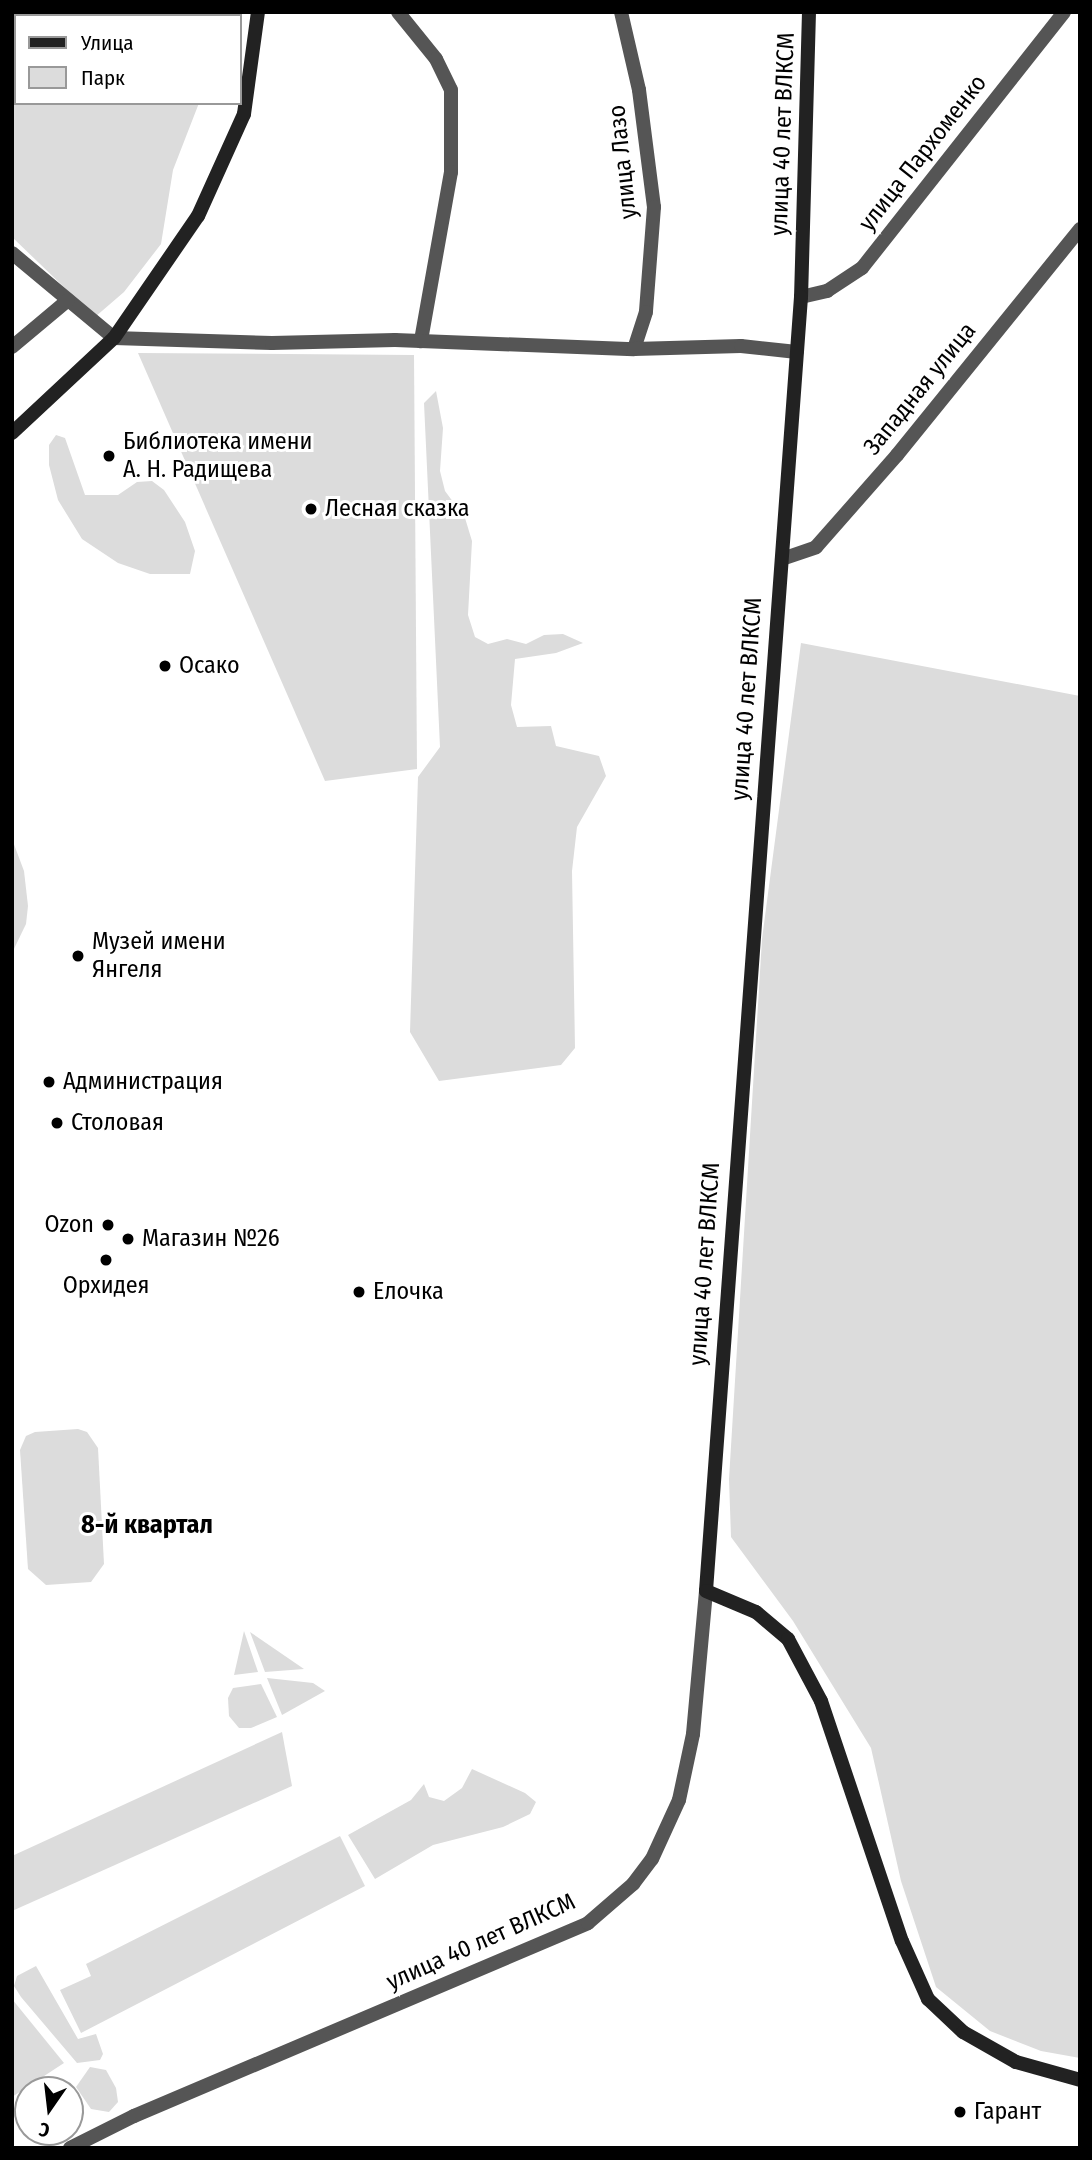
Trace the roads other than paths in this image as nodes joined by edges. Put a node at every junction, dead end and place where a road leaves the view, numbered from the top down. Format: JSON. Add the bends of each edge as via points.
{"nodes":[{"id":1,"x":258,"y":12,"type":"edge"},
{"id":2,"x":398,"y":12,"type":"edge"},
{"id":3,"x":621,"y":12,"type":"edge"},
{"id":4,"x":809,"y":12,"type":"edge"},
{"id":5,"x":1064,"y":12,"type":"edge"},
{"id":6,"x":242,"y":104,"type":"edge"},
{"id":7,"x":242,"y":105,"type":"edge"},
{"id":8,"x":1080,"y":229,"type":"edge"},
{"id":9,"x":12,"y":253,"type":"edge"},
{"id":10,"x":801,"y":297,"type":"junction"},
{"id":11,"x":68,"y":300,"type":"junction"},
{"id":12,"x":114,"y":338,"type":"junction"},
{"id":13,"x":421,"y":341,"type":"junction"},
{"id":14,"x":12,"y":347,"type":"edge"},
{"id":15,"x":634,"y":349,"type":"junction"},
{"id":16,"x":797,"y":352,"type":"junction"},
{"id":17,"x":12,"y":433,"type":"edge"},
{"id":18,"x":782,"y":559,"type":"junction"},
{"id":19,"x":706,"y":1591,"type":"junction"},
{"id":20,"x":1080,"y":2080,"type":"edge"},
{"id":21,"x":70,"y":2148,"type":"edge"}],
"edges":[{"from":1,"to":6,"type":"street"},
{"from":2,"to":13,"type":"street","via":[[436,59],[450,90],[451,172]]},
{"from":3,"to":15,"type":"street","name":"улица Лазо","via":[[639,90],[654,207],[646,312]]},
{"from":4,"to":10,"type":"street","name":"улица 40 лет ВЛКСМ"},
{"from":5,"to":10,"type":"street","name":"улица Пархоменко","via":[[862,268],[828,291]]},
{"from":7,"to":12,"type":"street","via":[[238,127],[198,216]]},
{"from":8,"to":18,"type":"street","name":"Западная улица","via":[[897,456],[816,547]]},
{"from":9,"to":11,"type":"street"},
{"from":10,"to":16,"type":"street","name":"улица 40 лет ВЛКСМ"},
{"from":11,"to":12,"type":"street"},
{"from":11,"to":14,"type":"street"},
{"from":12,"to":13,"type":"street"},
{"from":12,"to":17,"type":"street"},
{"from":13,"to":15,"type":"street"},
{"from":15,"to":16,"type":"street","via":[[741,346]]},
{"from":16,"to":18,"type":"street","name":"улица 40 лет ВЛКСМ"},
{"from":18,"to":19,"type":"street","name":"улица 40 лет ВЛКСМ"},
{"from":19,"to":20,"type":"street","via":[[756,1612],[788,1639],[821,1701],[902,1941],[928,1999],[963,2032],[1016,2062]]},
{"from":19,"to":21,"type":"street","name":"улица 40 лет ВЛКСМ","via":[[693,1734],[680,1800],[652,1859],[633,1884],[588,1923],[134,2116]]}]}
